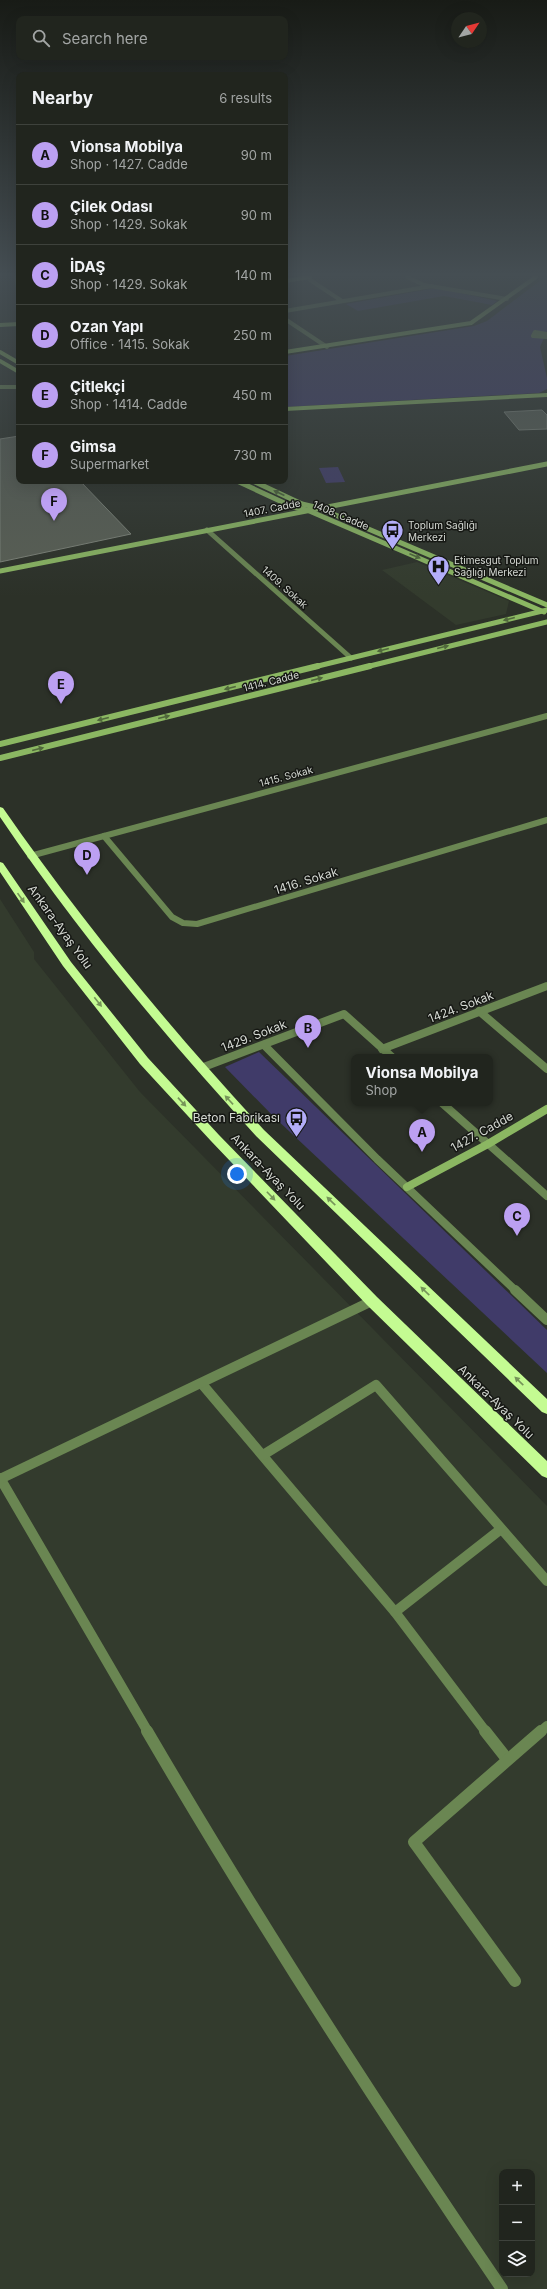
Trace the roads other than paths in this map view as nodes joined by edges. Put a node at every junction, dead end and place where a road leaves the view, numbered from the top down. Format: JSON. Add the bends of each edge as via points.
{"nodes":[{"id":1,"x":0,"y":387,"type":"edge"},
{"id":2,"x":16,"y":387,"type":"edge"},
{"id":3,"x":547,"y":395,"type":"edge"},
{"id":4,"x":547,"y":400,"type":"edge"},
{"id":5,"x":288,"y":409,"type":"edge"},
{"id":6,"x":288,"y":414,"type":"edge"},
{"id":7,"x":547,"y":464,"type":"edge"},
{"id":8,"x":243,"y":484,"type":"edge"},
{"id":9,"x":260,"y":484,"type":"edge"},
{"id":10,"x":319,"y":508,"type":"junction"},
{"id":11,"x":307,"y":510,"type":"junction"},
{"id":12,"x":207,"y":530,"type":"junction"},
{"id":13,"x":0,"y":571,"type":"edge"},
{"id":14,"x":547,"y":605,"type":"edge"},
{"id":15,"x":545,"y":611,"type":"edge"},
{"id":16,"x":547,"y":622,"type":"edge"},
{"id":17,"x":351,"y":658,"type":"junction"},
{"id":18,"x":547,"y":716,"type":"edge"},
{"id":19,"x":540,"y":718,"type":"junction"},
{"id":20,"x":547,"y":724,"type":"edge"},
{"id":21,"x":0,"y":744,"type":"edge"},
{"id":22,"x":0,"y":758,"type":"edge"},
{"id":23,"x":0,"y":810,"type":"edge"},
{"id":24,"x":547,"y":820,"type":"edge"},
{"id":25,"x":104,"y":836,"type":"junction"},
{"id":26,"x":30,"y":856,"type":"junction"},
{"id":27,"x":0,"y":865,"type":"edge"},
{"id":28,"x":547,"y":986,"type":"edge"},
{"id":29,"x":479,"y":1012,"type":"junction"},
{"id":30,"x":264,"y":1045,"type":"junction"},
{"id":31,"x":382,"y":1048,"type":"junction"},
{"id":32,"x":389,"y":1054,"type":"edge"},
{"id":33,"x":201,"y":1068,"type":"junction"},
{"id":34,"x":547,"y":1069,"type":"edge"},
{"id":35,"x":445,"y":1106,"type":"edge"},
{"id":36,"x":547,"y":1109,"type":"edge"},
{"id":37,"x":488,"y":1144,"type":"junction"},
{"id":38,"x":407,"y":1187,"type":"junction"},
{"id":39,"x":547,"y":1196,"type":"edge"},
{"id":40,"x":372,"y":1301,"type":"junction"},
{"id":41,"x":547,"y":1320,"type":"edge"},
{"id":42,"x":202,"y":1384,"type":"junction"},
{"id":43,"x":547,"y":1408,"type":"edge"},
{"id":44,"x":264,"y":1455,"type":"junction"},
{"id":45,"x":547,"y":1472,"type":"edge"},
{"id":46,"x":0,"y":1478,"type":"edge"},
{"id":47,"x":501,"y":1529,"type":"junction"},
{"id":48,"x":547,"y":1581,"type":"edge"},
{"id":49,"x":395,"y":1612,"type":"junction"},
{"id":50,"x":547,"y":1726,"type":"edge"},
{"id":51,"x":507,"y":1759,"type":"junction"},
{"id":52,"x":515,"y":1981,"type":"dead end"},
{"id":53,"x":502,"y":2289,"type":"edge"}],
"edges":[{"from":1,"to":2,"type":"street"},
{"from":3,"to":5,"type":"main road"},
{"from":4,"to":6,"type":"main road"},
{"from":7,"to":10,"type":"main road","name":"1407. Cadde"},
{"from":8,"to":11,"type":"main road","name":"1408. Cadde","via":[[293,507]]},
{"from":10,"to":9,"type":"main road","name":"1408. Cadde","one_way":true,"via":[[302,504]]},
{"from":10,"to":11,"type":"main road","name":"1407. Cadde"},
{"from":10,"to":14,"type":"main road","name":"1408. Cadde"},
{"from":11,"to":12,"type":"main road","name":"1407. Cadde"},
{"from":11,"to":15,"type":"main road","name":"1408. Cadde","one_way":true},
{"from":12,"to":13,"type":"main road","name":"1407. Cadde"},
{"from":12,"to":17,"type":"street","name":"1409. Sokak"},
{"from":15,"to":17,"type":"main road","name":"1414. Cadde","one_way":true},
{"from":22,"to":16,"type":"main road","name":"1414. Cadde","one_way":true},
{"from":17,"to":21,"type":"main road","name":"1414. Cadde","one_way":true},
{"from":18,"to":19,"type":"street","name":"1415. Sokak"},
{"from":19,"to":20,"type":"street"},
{"from":19,"to":25,"type":"street","name":"1415. Sokak"},
{"from":23,"to":26,"type":"highway","name":"Ankara-Ayaş Yolu"},
{"from":24,"to":25,"type":"street","name":"1416. Sokak","via":[[197,924],[183,923],[172,917]]},
{"from":25,"to":26,"type":"street","name":"1415. Sokak"},
{"from":26,"to":33,"type":"highway","name":"Ankara-Ayaş Yolu","via":[[82,927]]},
{"from":27,"to":40,"type":"highway","name":"Ankara-Ayaş Yolu","one_way":true,"via":[[68,964],[144,1061]]},
{"from":28,"to":29,"type":"street","name":"1424. Sokak"},
{"from":29,"to":31,"type":"street","name":"1424. Sokak"},
{"from":29,"to":34,"type":"street"},
{"from":30,"to":31,"type":"street","name":"1429. Sokak","via":[[344,1014]]},
{"from":30,"to":33,"type":"street","name":"1429. Sokak"},
{"from":30,"to":38,"type":"street"},
{"from":31,"to":32,"type":"street","name":"1429. Sokak"},
{"from":43,"to":33,"type":"highway","name":"Ankara-Ayaş Yolu","one_way":true,"via":[[260,1133]]},
{"from":35,"to":37,"type":"street"},
{"from":36,"to":37,"type":"main road","name":"1427. Cadde"},
{"from":37,"to":38,"type":"main road","name":"1427. Cadde"},
{"from":37,"to":39,"type":"street"},
{"from":38,"to":41,"type":"street"},
{"from":40,"to":42,"type":"street"},
{"from":40,"to":45,"type":"highway","name":"Ankara-Ayaş Yolu"},
{"from":42,"to":44,"type":"street"},
{"from":42,"to":46,"type":"street"},
{"from":44,"to":47,"type":"street","via":[[376,1385]]},
{"from":44,"to":49,"type":"street"},
{"from":46,"to":53,"type":"street","via":[[153,1742],[298,1981]]},
{"from":47,"to":48,"type":"street"},
{"from":47,"to":49,"type":"street"},
{"from":49,"to":51,"type":"street"},
{"from":50,"to":51,"type":"street"},
{"from":51,"to":52,"type":"street","via":[[414,1842]]}]}
